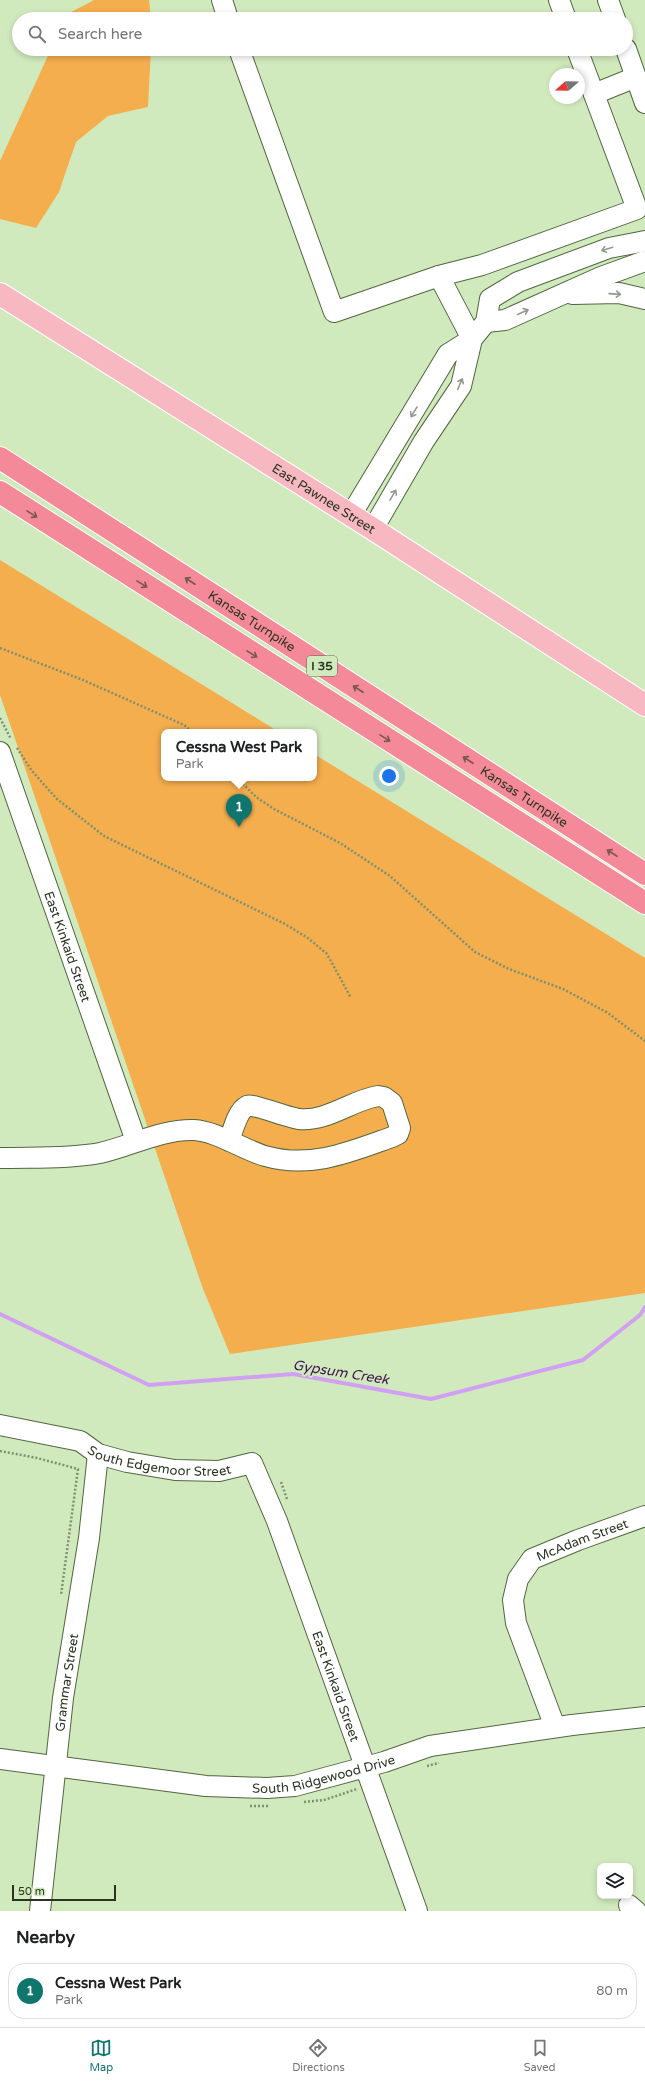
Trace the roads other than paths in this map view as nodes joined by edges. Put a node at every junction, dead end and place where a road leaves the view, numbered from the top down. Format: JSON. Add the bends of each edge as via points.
{"nodes":[{"id":1,"x":222,"y":0,"type":"edge"},
{"id":2,"x":559,"y":0,"type":"edge"},
{"id":3,"x":608,"y":0,"type":"edge"},
{"id":4,"x":226,"y":12,"type":"edge"},
{"id":5,"x":563,"y":12,"type":"edge"},
{"id":6,"x":612,"y":12,"type":"edge"},
{"id":7,"x":242,"y":56,"type":"edge"},
{"id":8,"x":580,"y":56,"type":"edge"},
{"id":9,"x":628,"y":56,"type":"edge"},
{"id":10,"x":636,"y":77,"type":"junction"},
{"id":11,"x":594,"y":94,"type":"junction"},
{"id":12,"x":645,"y":103,"type":"edge"},
{"id":13,"x":645,"y":241,"type":"edge"},
{"id":14,"x":645,"y":261,"type":"edge"},
{"id":15,"x":439,"y":276,"type":"junction"},
{"id":16,"x":0,"y":294,"type":"edge"},
{"id":17,"x":562,"y":294,"type":"junction"},
{"id":18,"x":645,"y":300,"type":"edge"},
{"id":19,"x":486,"y":322,"type":"junction"},
{"id":20,"x":472,"y":339,"type":"junction"},
{"id":21,"x":0,"y":458,"type":"edge"},
{"id":22,"x":0,"y":492,"type":"edge"},
{"id":23,"x":351,"y":515,"type":"junction"},
{"id":24,"x":373,"y":529,"type":"junction"},
{"id":25,"x":645,"y":705,"type":"edge"},
{"id":26,"x":10,"y":746,"type":"edge"},
{"id":27,"x":645,"y":874,"type":"edge"},
{"id":28,"x":645,"y":903,"type":"edge"},
{"id":29,"x":229,"y":1141,"type":"junction"},
{"id":30,"x":136,"y":1142,"type":"junction"},
{"id":31,"x":0,"y":1158,"type":"edge"},
{"id":32,"x":0,"y":1425,"type":"edge"},
{"id":33,"x":98,"y":1454,"type":"junction"},
{"id":34,"x":252,"y":1463,"type":"joint"},
{"id":35,"x":645,"y":1516,"type":"edge"},
{"id":36,"x":645,"y":1717,"type":"edge"},
{"id":37,"x":555,"y":1727,"type":"junction"},
{"id":38,"x":0,"y":1759,"type":"edge"},
{"id":39,"x":56,"y":1765,"type":"junction"},
{"id":40,"x":365,"y":1767,"type":"junction"},
{"id":41,"x":40,"y":1911,"type":"edge"},
{"id":42,"x":417,"y":1911,"type":"edge"}],
"edges":[{"from":1,"to":4,"type":"street"},
{"from":2,"to":5,"type":"street"},
{"from":3,"to":6,"type":"street"},
{"from":7,"to":15,"type":"street","via":[[334,312]]},
{"from":8,"to":11,"type":"street"},
{"from":9,"to":10,"type":"street"},
{"from":10,"to":11,"type":"street"},
{"from":10,"to":12,"type":"street"},
{"from":11,"to":15,"type":"street","via":[[637,208],[482,265]]},
{"from":13,"to":19,"type":"street","one_way":true,"via":[[609,248],[518,282],[490,299]]},
{"from":14,"to":17,"type":"street"},
{"from":15,"to":20,"type":"street"},
{"from":16,"to":23,"type":"main road","name":"East Pawnee Street"},
{"from":17,"to":18,"type":"street","one_way":true,"via":[[619,293]]},
{"from":19,"to":17,"type":"street","one_way":true,"via":[[505,320]]},
{"from":19,"to":20,"type":"street"},
{"from":20,"to":23,"type":"street","one_way":true,"via":[[448,354]]},
{"from":24,"to":20,"type":"street","one_way":true,"via":[[424,440],[461,386]]},
{"from":27,"to":21,"type":"highway","name":"Kansas Turnpike","number":"I 35","one_way":true},
{"from":22,"to":28,"type":"highway","name":"Kansas Turnpike","number":"I 35","one_way":true},
{"from":23,"to":24,"type":"main road","name":"East Pawnee Street"},
{"from":24,"to":25,"type":"main road","name":"East Pawnee Street"},
{"from":26,"to":30,"type":"street","name":"East Kinkaid Street"},
{"from":29,"to":29,"type":"street","via":[[266,1156],[304,1162],[334,1157],[392,1137],[398,1134],[400,1128],[392,1103],[378,1096],[318,1117],[300,1119],[270,1112],[252,1104],[240,1112]]},
{"from":29,"to":30,"type":"street","via":[[195,1130],[173,1132]]},
{"from":30,"to":31,"type":"street","via":[[100,1153],[42,1158]]},
{"from":32,"to":33,"type":"street","name":"South Edgemoor Street","via":[[80,1441]]},
{"from":33,"to":34,"type":"street","name":"South Edgemoor Street","via":[[175,1470],[219,1472]]},
{"from":33,"to":39,"type":"street","name":"Grammar Street","via":[[89,1538],[63,1698]]},
{"from":34,"to":40,"type":"street","name":"East Kinkaid Street","via":[[278,1521]]},
{"from":35,"to":37,"type":"street","name":"McAdam Street","via":[[532,1559],[518,1579],[513,1600],[516,1623]]},
{"from":36,"to":37,"type":"street","name":"South Ridgewood Drive"},
{"from":37,"to":40,"type":"street","name":"South Ridgewood Drive","via":[[430,1746]]},
{"from":38,"to":39,"type":"street","name":"South Ridgewood Drive"},
{"from":39,"to":40,"type":"street","name":"South Ridgewood Drive","via":[[206,1786],[266,1788],[295,1786]]},
{"from":39,"to":41,"type":"street","name":"Grammar Street"},
{"from":40,"to":42,"type":"street","name":"East Kinkaid Street"}]}
